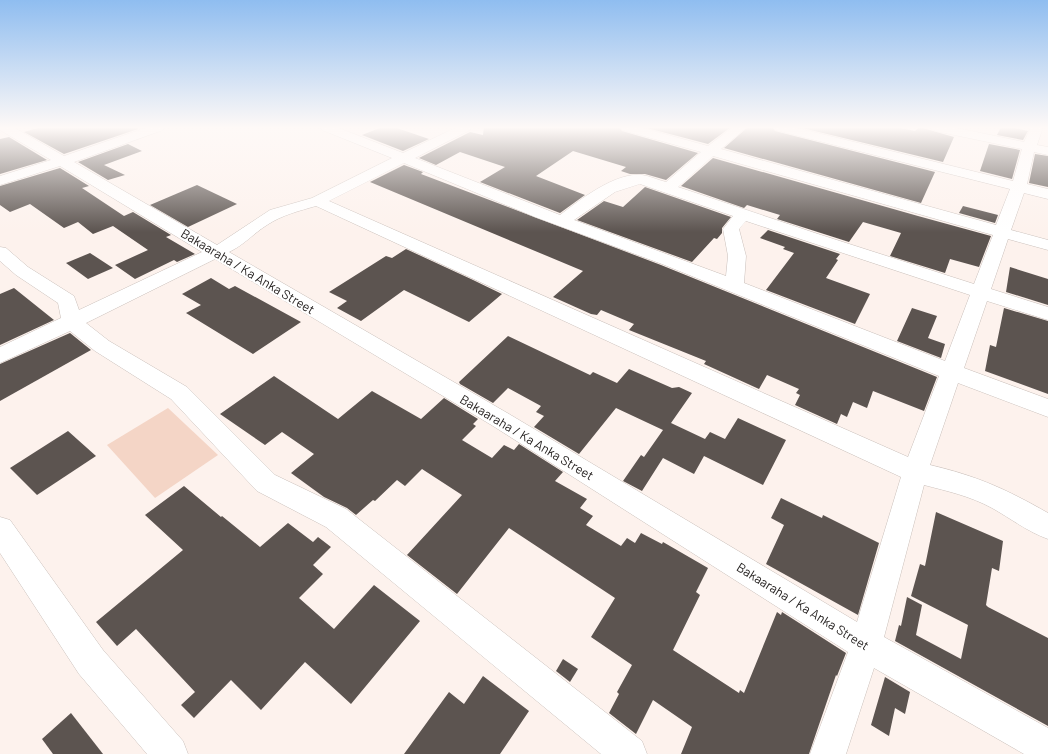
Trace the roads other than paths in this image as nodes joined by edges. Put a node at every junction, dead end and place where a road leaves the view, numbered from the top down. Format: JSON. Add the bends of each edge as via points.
{"nodes":[{"id":1,"x":56,"y":162,"type":"edge"},
{"id":2,"x":62,"y":162,"type":"edge"},
{"id":3,"x":398,"y":162,"type":"edge"},
{"id":4,"x":413,"y":162,"type":"edge"},
{"id":5,"x":697,"y":162,"type":"edge"},
{"id":6,"x":750,"y":162,"type":"edge"},
{"id":7,"x":922,"y":162,"type":"edge"},
{"id":8,"x":1029,"y":162,"type":"edge"},
{"id":9,"x":0,"y":181,"type":"edge"},
{"id":10,"x":1019,"y":186,"type":"junction"},
{"id":11,"x":667,"y":189,"type":"junction"},
{"id":12,"x":1048,"y":194,"type":"edge"},
{"id":13,"x":318,"y":201,"type":"junction"},
{"id":14,"x":742,"y":215,"type":"junction"},
{"id":15,"x":563,"y":221,"type":"junction"},
{"id":16,"x":1001,"y":232,"type":"junction"},
{"id":17,"x":1048,"y":245,"type":"edge"},
{"id":18,"x":0,"y":252,"type":"edge"},
{"id":19,"x":216,"y":252,"type":"junction"},
{"id":20,"x":734,"y":286,"type":"junction"},
{"id":21,"x":979,"y":292,"type":"junction"},
{"id":22,"x":1048,"y":314,"type":"edge"},
{"id":23,"x":72,"y":322,"type":"junction"},
{"id":24,"x":0,"y":356,"type":"edge"},
{"id":25,"x":951,"y":372,"type":"junction"},
{"id":26,"x":1048,"y":408,"type":"edge"},
{"id":27,"x":915,"y":472,"type":"junction"},
{"id":28,"x":1048,"y":527,"type":"edge"},
{"id":29,"x":0,"y":529,"type":"edge"},
{"id":30,"x":866,"y":645,"type":"junction"},
{"id":31,"x":1048,"y":748,"type":"edge"},
{"id":32,"x":170,"y":754,"type":"edge"},
{"id":33,"x":629,"y":754,"type":"edge"},
{"id":34,"x":828,"y":754,"type":"edge"}],
"edges":[{"from":1,"to":9,"type":"street"},
{"from":2,"to":19,"type":"street","name":"Bakaaraha / Ka Anka Street"},
{"from":3,"to":13,"type":"street"},
{"from":4,"to":15,"type":"street"},
{"from":5,"to":11,"type":"street"},
{"from":6,"to":16,"type":"street"},
{"from":7,"to":10,"type":"street"},
{"from":8,"to":10,"type":"street"},
{"from":10,"to":12,"type":"street"},
{"from":10,"to":16,"type":"street"},
{"from":11,"to":14,"type":"street"},
{"from":11,"to":15,"type":"street","via":[[641,179],[627,181],[588,202]]},
{"from":13,"to":19,"type":"street","via":[[276,213],[232,244]]},
{"from":13,"to":27,"type":"street"},
{"from":14,"to":20,"type":"street","via":[[731,229],[737,256]]},
{"from":14,"to":21,"type":"street"},
{"from":15,"to":20,"type":"street"},
{"from":16,"to":17,"type":"street"},
{"from":16,"to":21,"type":"street"},
{"from":18,"to":23,"type":"street","via":[[22,271],[67,300]]},
{"from":19,"to":23,"type":"street"},
{"from":19,"to":30,"type":"street","name":"Bakaaraha / Ka Anka Street","via":[[501,420]]},
{"from":20,"to":25,"type":"street"},
{"from":21,"to":22,"type":"street"},
{"from":21,"to":25,"type":"street"},
{"from":23,"to":24,"type":"street"},
{"from":23,"to":33,"type":"street","via":[[102,346],[179,393],[266,483],[336,518]]},
{"from":25,"to":26,"type":"street"},
{"from":25,"to":27,"type":"street"},
{"from":27,"to":28,"type":"street","via":[[968,485],[1000,499]]},
{"from":27,"to":30,"type":"street"},
{"from":29,"to":32,"type":"street","via":[[91,662]]},
{"from":30,"to":31,"type":"street","name":"Bakaaraha / Ka Anka Street"},
{"from":30,"to":34,"type":"street"}]}
